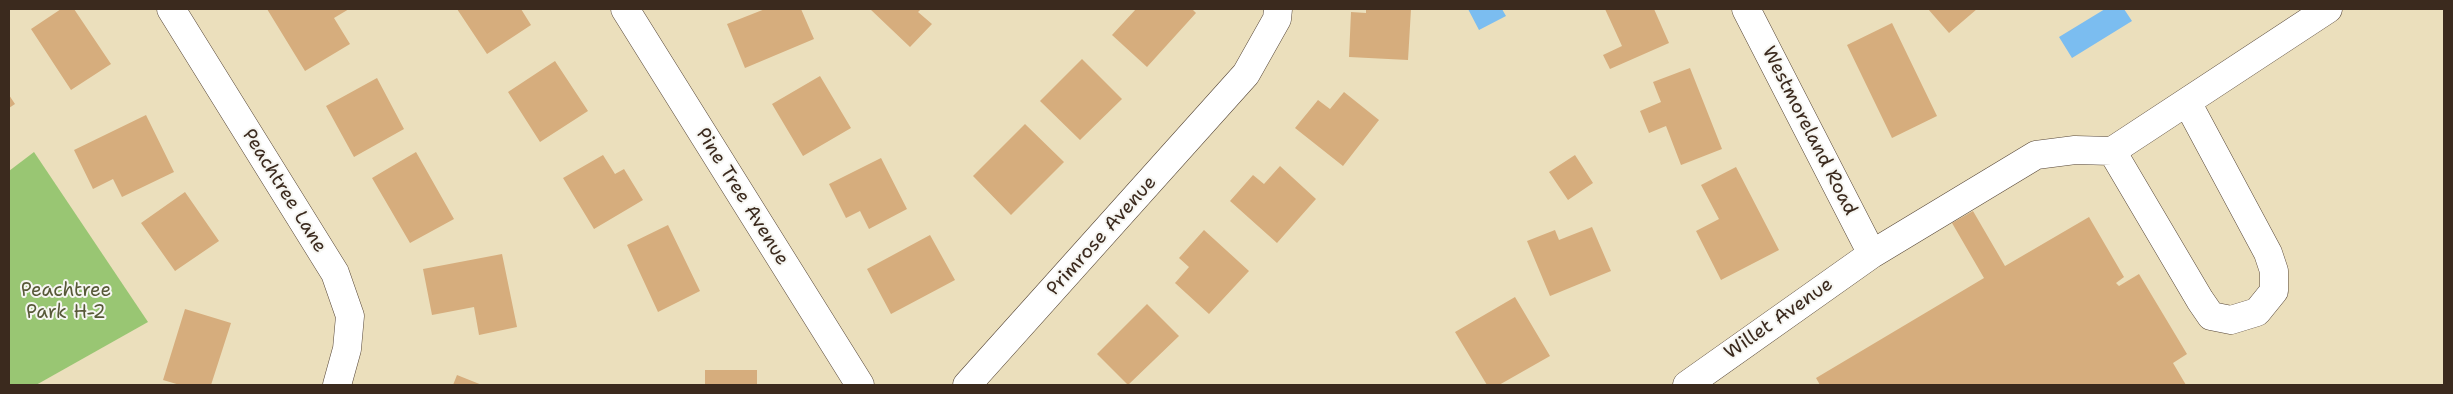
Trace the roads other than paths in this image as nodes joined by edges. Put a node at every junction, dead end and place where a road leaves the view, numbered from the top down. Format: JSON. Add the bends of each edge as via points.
{"nodes":[{"id":1,"x":171,"y":9,"type":"edge"},
{"id":2,"x":625,"y":9,"type":"edge"},
{"id":3,"x":1278,"y":9,"type":"edge"},
{"id":4,"x":2328,"y":9,"type":"edge"},
{"id":5,"x":1755,"y":13,"type":"edge"},
{"id":6,"x":2186,"y":102,"type":"junction"},
{"id":7,"x":2112,"y":151,"type":"junction"},
{"id":8,"x":1872,"y":254,"type":"junction"},
{"id":9,"x":337,"y":385,"type":"edge"},
{"id":10,"x":860,"y":385,"type":"edge"},
{"id":11,"x":967,"y":385,"type":"edge"},
{"id":12,"x":1687,"y":385,"type":"edge"}],
"edges":[{"from":1,"to":9,"type":"street","name":"Peachtree Lane","via":[[335,273],[350,316],[347,349]]},
{"from":2,"to":10,"type":"street","name":"Pine Tree Avenue"},
{"from":3,"to":11,"type":"street","name":"Primrose Avenue","via":[[1277,19],[1246,74]]},
{"from":4,"to":6,"type":"street"},
{"from":5,"to":8,"type":"street","name":"Westmoreland Road"},
{"from":6,"to":7,"type":"street"},
{"from":6,"to":7,"type":"street","via":[[2268,253],[2274,271],[2274,291],[2257,312],[2231,320],[2211,316]]},
{"from":7,"to":8,"type":"street","name":"Willet Avenue","via":[[2036,154]]},
{"from":8,"to":12,"type":"street","name":"Willet Avenue"}]}
